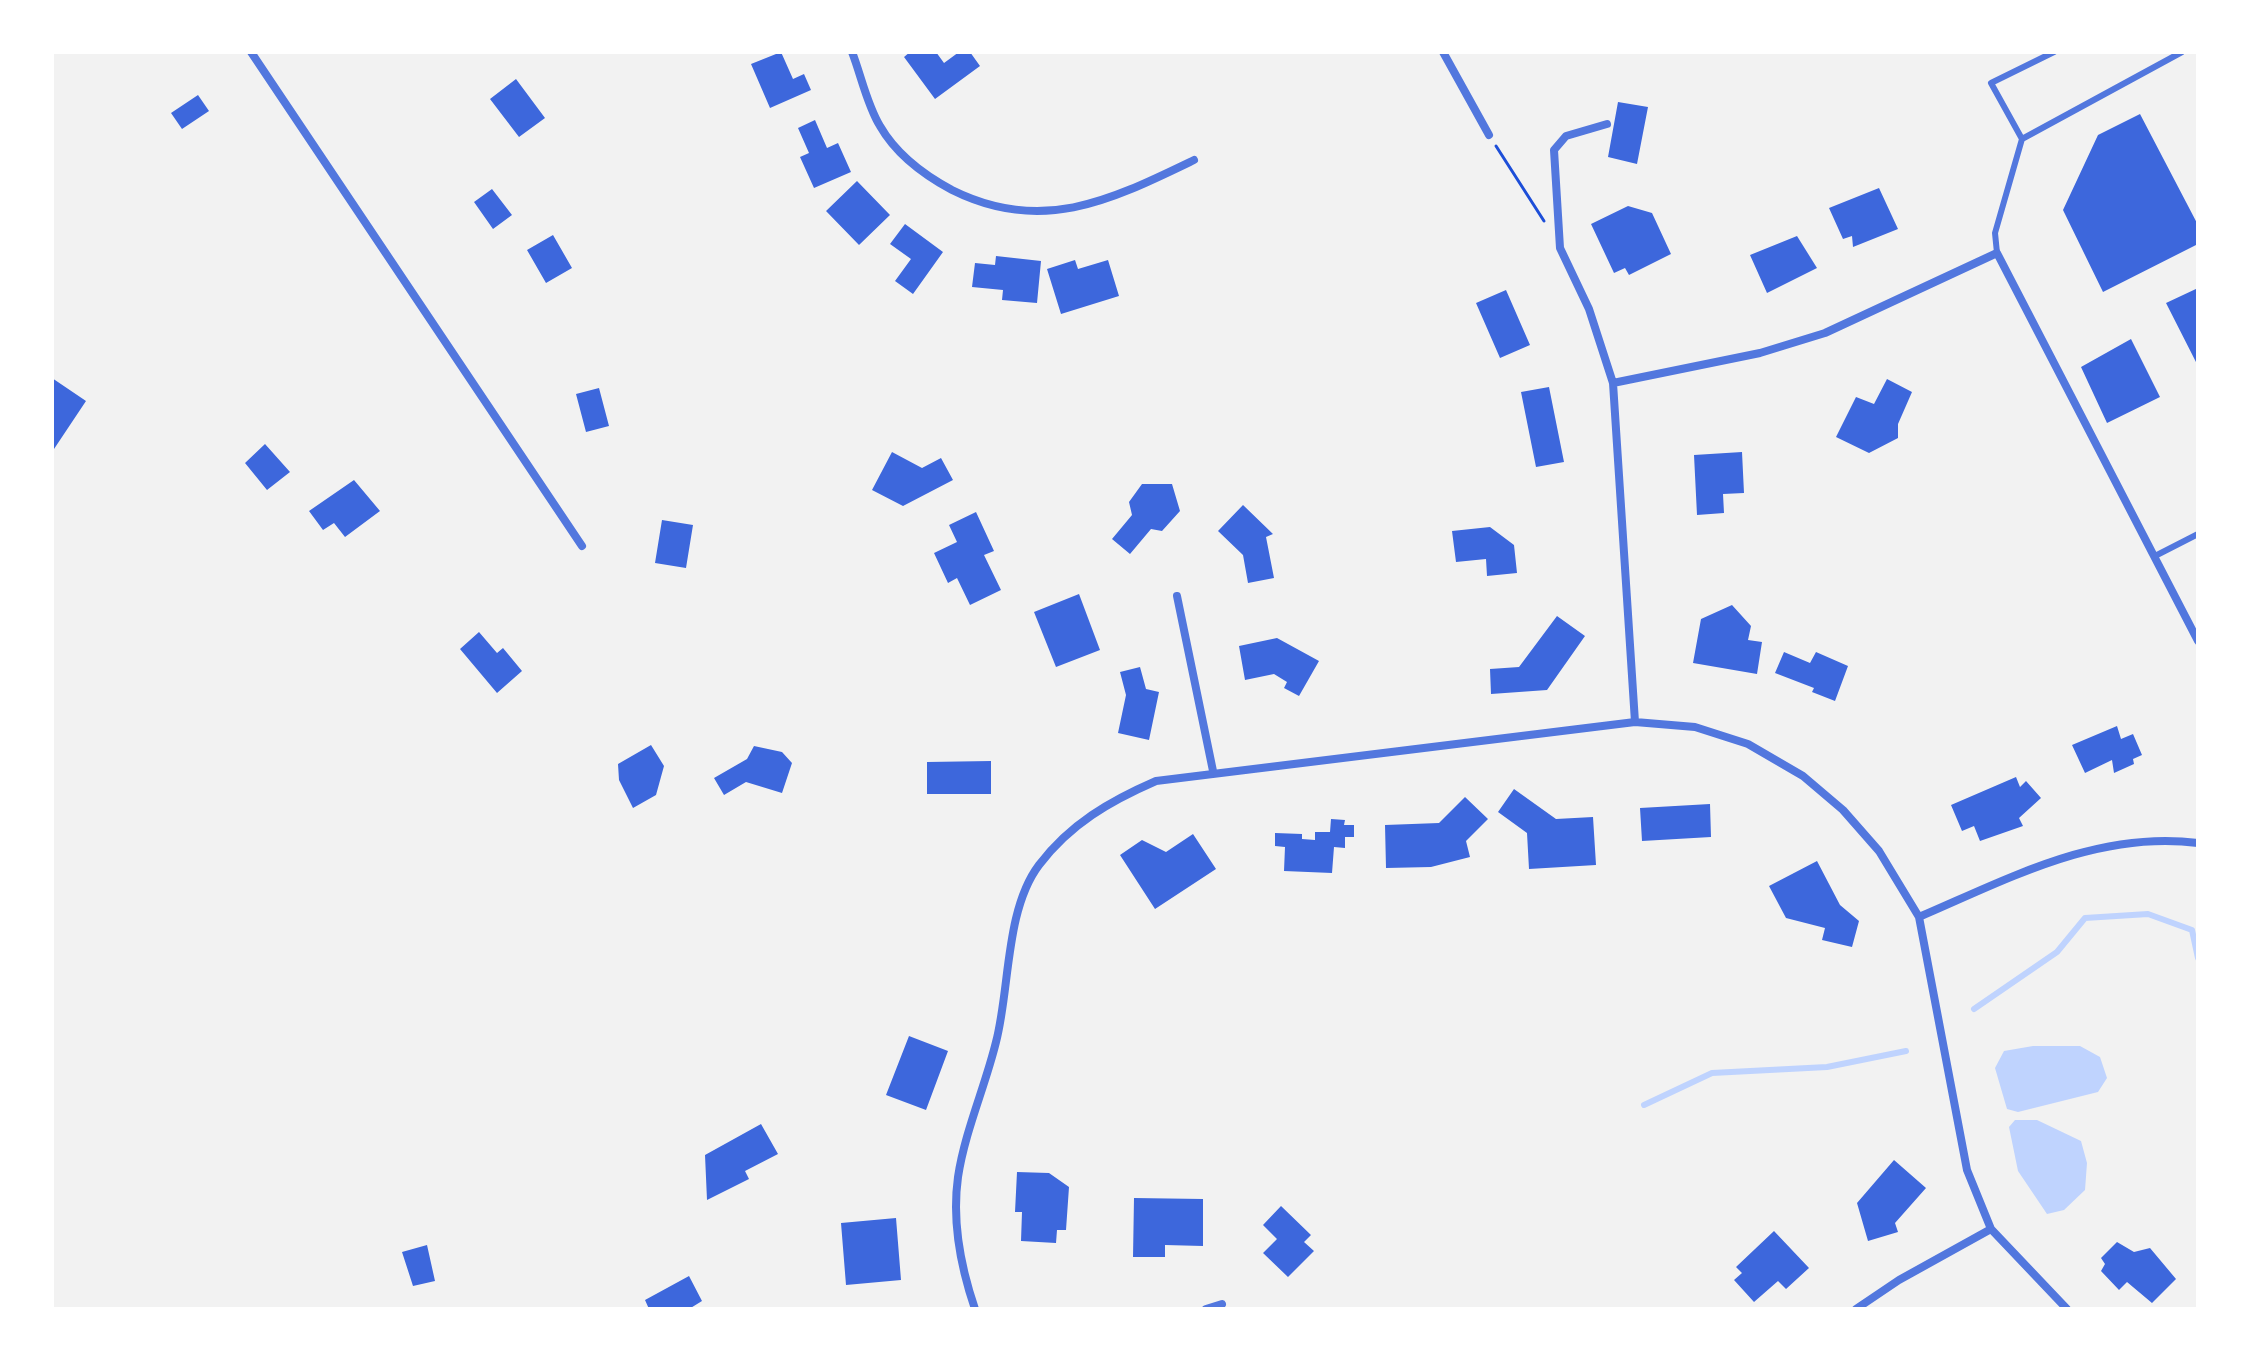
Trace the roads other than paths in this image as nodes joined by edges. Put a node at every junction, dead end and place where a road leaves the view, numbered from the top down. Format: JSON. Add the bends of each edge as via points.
{"nodes":[{"id":1,"x":251,"y":52,"type":"edge"},
{"id":2,"x":852,"y":52,"type":"edge"},
{"id":3,"x":1443,"y":52,"type":"edge"},
{"id":4,"x":2054,"y":52,"type":"edge"},
{"id":5,"x":2182,"y":52,"type":"edge"},
{"id":6,"x":1607,"y":124,"type":"dead end"},
{"id":7,"x":1489,"y":135,"type":"road end"},
{"id":8,"x":2022,"y":139,"type":"junction"},
{"id":9,"x":1194,"y":160,"type":"dead end"},
{"id":10,"x":1997,"y":253,"type":"junction"},
{"id":11,"x":1613,"y":383,"type":"junction"},
{"id":12,"x":2198,"y":534,"type":"edge"},
{"id":13,"x":582,"y":546,"type":"dead end"},
{"id":14,"x":2155,"y":556,"type":"junction"},
{"id":15,"x":1177,"y":596,"type":"dead end"},
{"id":16,"x":2198,"y":641,"type":"edge"},
{"id":17,"x":1635,"y":722,"type":"junction"},
{"id":18,"x":1213,"y":771,"type":"junction"},
{"id":19,"x":2198,"y":843,"type":"edge"},
{"id":20,"x":1919,"y":917,"type":"junction"},
{"id":21,"x":1991,"y":1229,"type":"junction"},
{"id":22,"x":1222,"y":1304,"type":"dead end"},
{"id":23,"x":975,"y":1309,"type":"edge"},
{"id":24,"x":1206,"y":1309,"type":"edge"},
{"id":25,"x":1856,"y":1309,"type":"edge"},
{"id":26,"x":2067,"y":1309,"type":"edge"}],
"edges":[{"from":1,"to":13,"type":"street"},
{"from":2,"to":9,"type":"street","via":[[879,125],[903,156],[933,180],[979,203],[1026,213],[1091,206]]},
{"from":3,"to":7,"type":"street"},
{"from":4,"to":8,"type":"lane","via":[[1991,83]]},
{"from":5,"to":8,"type":"lane"},
{"from":6,"to":11,"type":"street","via":[[1566,136],[1554,150],[1554,184],[1560,248],[1589,309]]},
{"from":8,"to":10,"type":"lane","via":[[1995,233]]},
{"from":10,"to":11,"type":"street","via":[[1825,333],[1760,353]]},
{"from":10,"to":14,"type":"street"},
{"from":11,"to":17,"type":"street"},
{"from":12,"to":14,"type":"lane"},
{"from":14,"to":16,"type":"street"},
{"from":15,"to":18,"type":"street"},
{"from":17,"to":18,"type":"street"},
{"from":17,"to":20,"type":"street","via":[[1695,727],[1748,744],[1803,776],[1879,851]]},
{"from":18,"to":23,"type":"street","via":[[1156,781],[1110,801],[1072,829],[1037,867],[1021,906],[997,1041],[958,1177],[962,1270]]},
{"from":19,"to":20,"type":"street","via":[[2127,840],[2057,859]]},
{"from":20,"to":21,"type":"street","via":[[1967,1170]]},
{"from":21,"to":25,"type":"street"},
{"from":21,"to":26,"type":"street"},
{"from":22,"to":24,"type":"street"}]}
